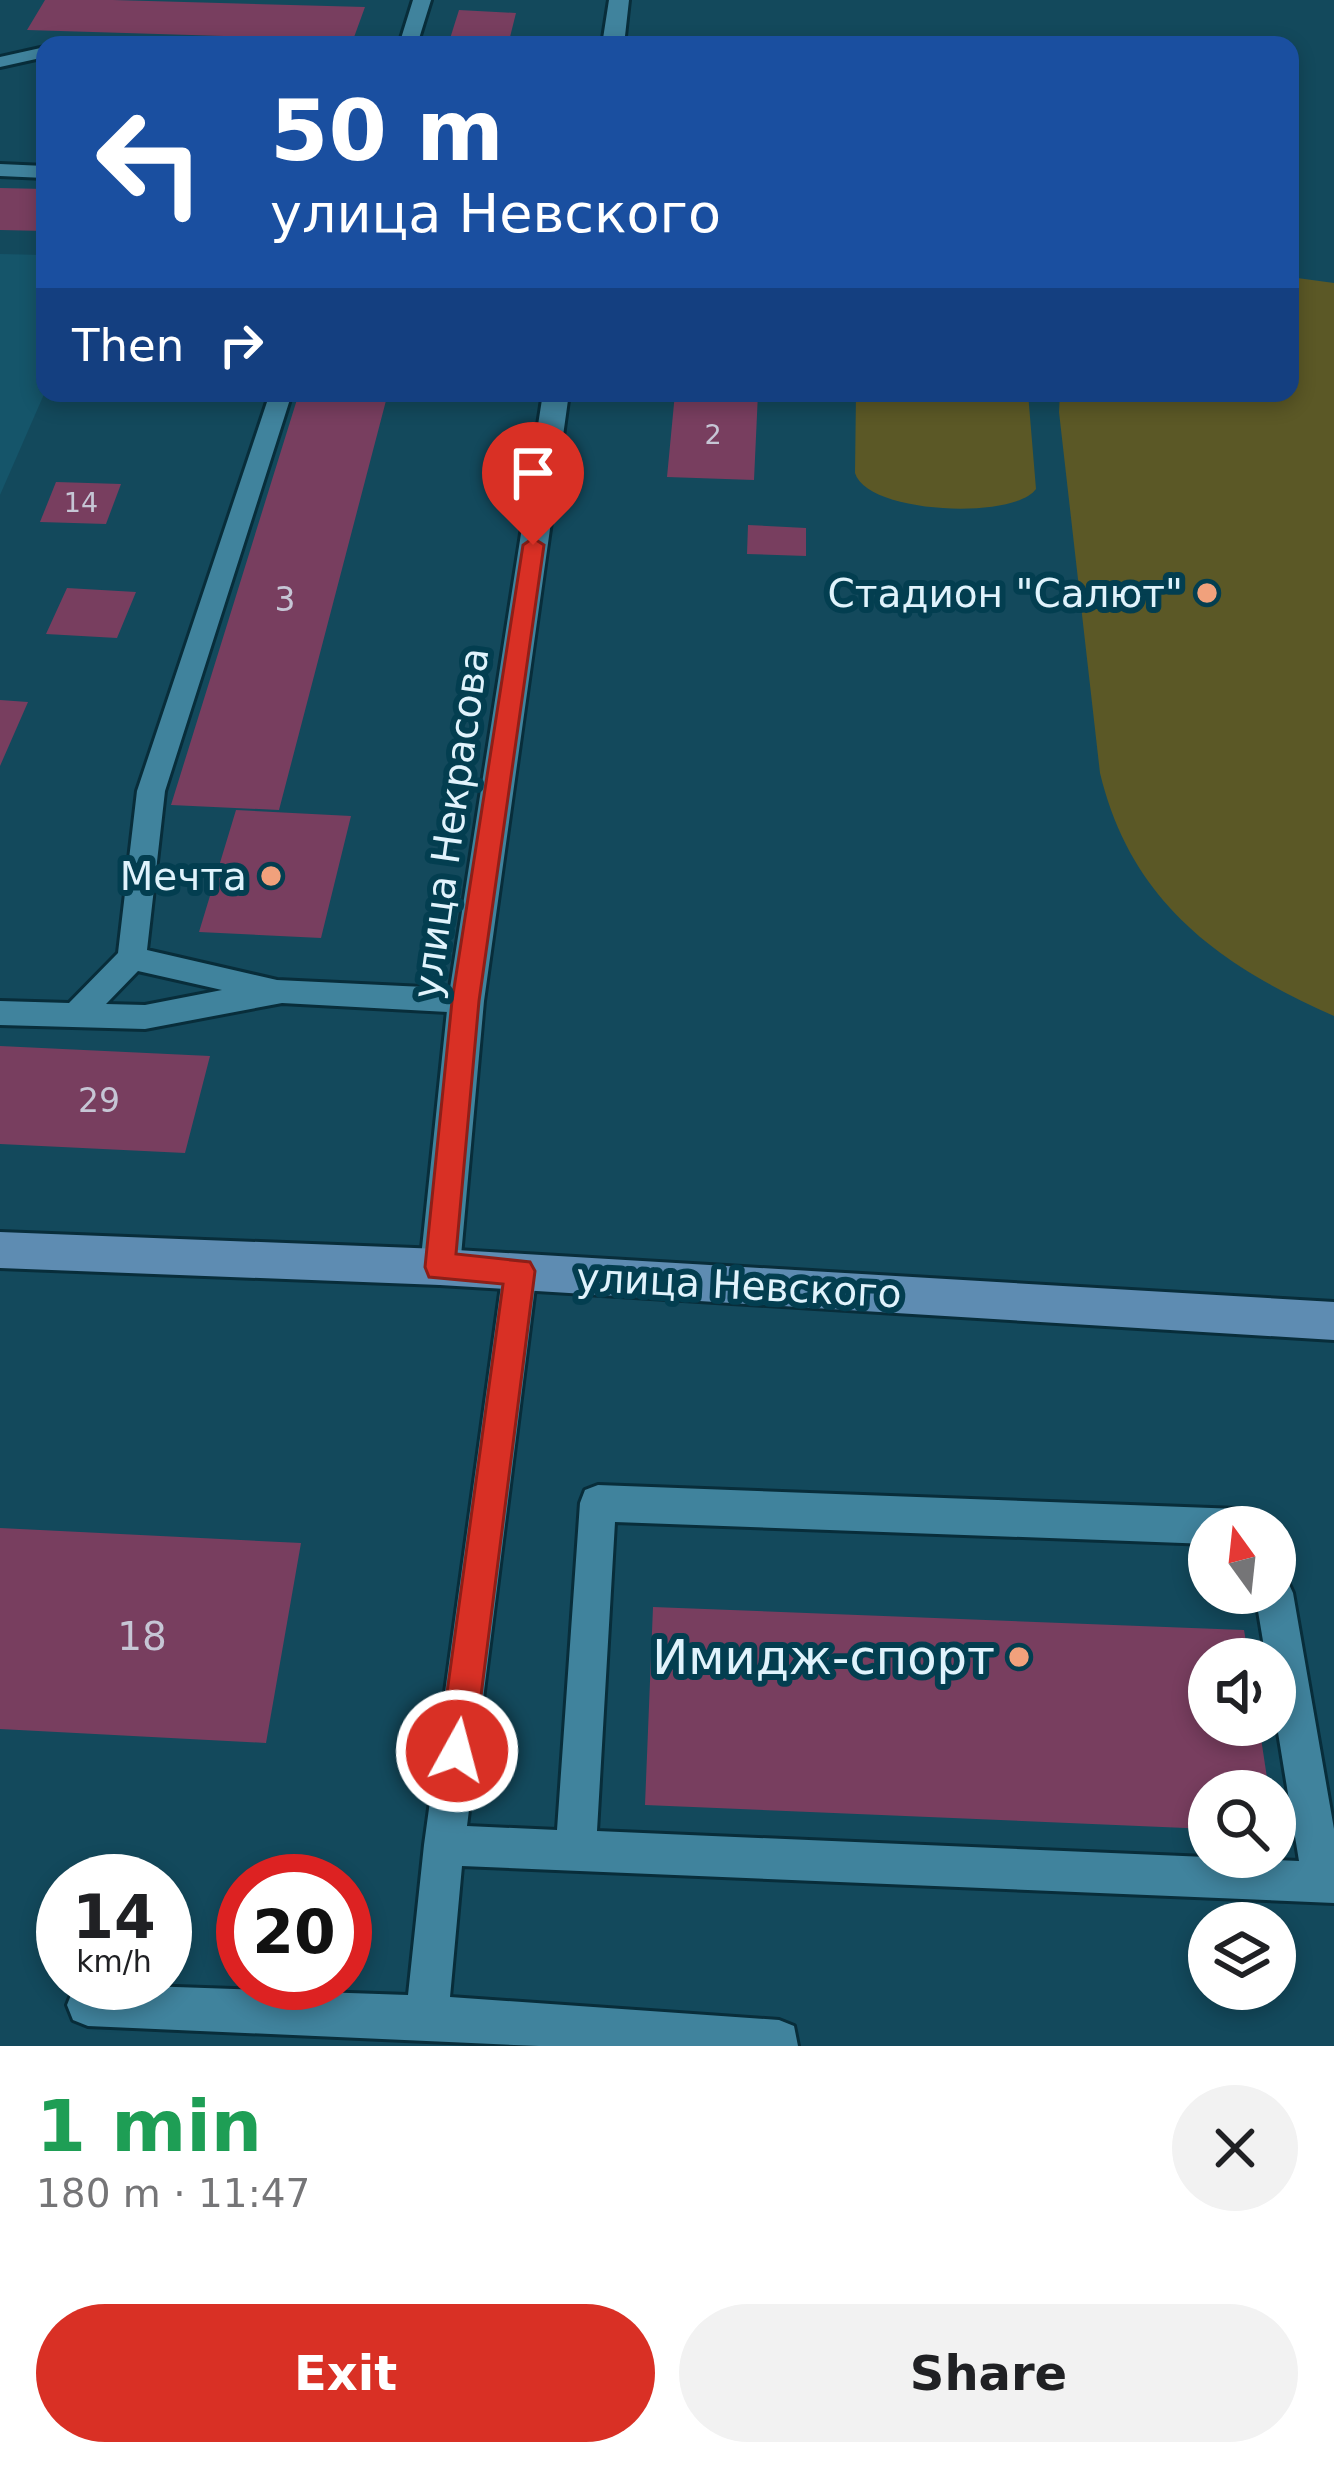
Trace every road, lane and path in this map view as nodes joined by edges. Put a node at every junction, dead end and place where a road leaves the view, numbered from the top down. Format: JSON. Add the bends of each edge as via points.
{"nodes":[{"id":1,"x":422,"y":0,"type":"edge"},
{"id":2,"x":620,"y":0,"type":"edge"},
{"id":3,"x":411,"y":36,"type":"edge"},
{"id":4,"x":614,"y":36,"type":"edge"},
{"id":5,"x":36,"y":54,"type":"edge"},
{"id":6,"x":0,"y":62,"type":"edge"},
{"id":7,"x":0,"y":170,"type":"edge"},
{"id":8,"x":36,"y":172,"type":"edge"},
{"id":9,"x":278,"y":402,"type":"edge"},
{"id":10,"x":555,"y":402,"type":"edge"},
{"id":11,"x":132,"y":958,"type":"junction"},
{"id":12,"x":282,"y":991,"type":"junction"},
{"id":13,"x":466,"y":1001,"type":"junction"},
{"id":14,"x":0,"y":1013,"type":"edge"},
{"id":15,"x":77,"y":1014,"type":"junction"},
{"id":16,"x":0,"y":1250,"type":"edge"},
{"id":17,"x":440,"y":1267,"type":"junction"},
{"id":18,"x":520,"y":1271,"type":"junction"},
{"id":19,"x":1334,"y":1321,"type":"edge"},
{"id":20,"x":1188,"y":1525,"type":"edge"},
{"id":21,"x":1278,"y":1614,"type":"edge"},
{"id":22,"x":444,"y":1845,"type":"junction"},
{"id":23,"x":576,"y":1851,"type":"junction"},
{"id":24,"x":1329,"y":1883,"type":"edge"},
{"id":25,"x":192,"y":2009,"type":"edge"},
{"id":26,"x":427,"y":2017,"type":"junction"},
{"id":27,"x":778,"y":2041,"type":"dead end"}],
"edges":[{"from":1,"to":3,"type":"lane"},
{"from":2,"to":4,"type":"street"},
{"from":5,"to":6,"type":"lane"},
{"from":7,"to":8,"type":"lane"},
{"from":9,"to":11,"type":"lane","via":[[152,790]]},
{"from":10,"to":13,"type":"street","name":"улица Некрасова"},
{"from":11,"to":12,"type":"lane"},
{"from":11,"to":15,"type":"lane"},
{"from":12,"to":13,"type":"lane"},
{"from":12,"to":15,"type":"lane","via":[[145,1017]]},
{"from":13,"to":17,"type":"street","name":"улица Некрасова"},
{"from":14,"to":15,"type":"lane"},
{"from":16,"to":17,"type":"street","name":"улица Невского"},
{"from":17,"to":18,"type":"street","name":"улица Невского"},
{"from":18,"to":19,"type":"street","name":"улица Невского"},
{"from":18,"to":22,"type":"lane"},
{"from":20,"to":23,"type":"lane","via":[[598,1503]]},
{"from":21,"to":24,"type":"lane"},
{"from":22,"to":23,"type":"lane"},
{"from":22,"to":26,"type":"lane"},
{"from":23,"to":24,"type":"lane"},
{"from":25,"to":26,"type":"lane"},
{"from":26,"to":27,"type":"lane"}]}
